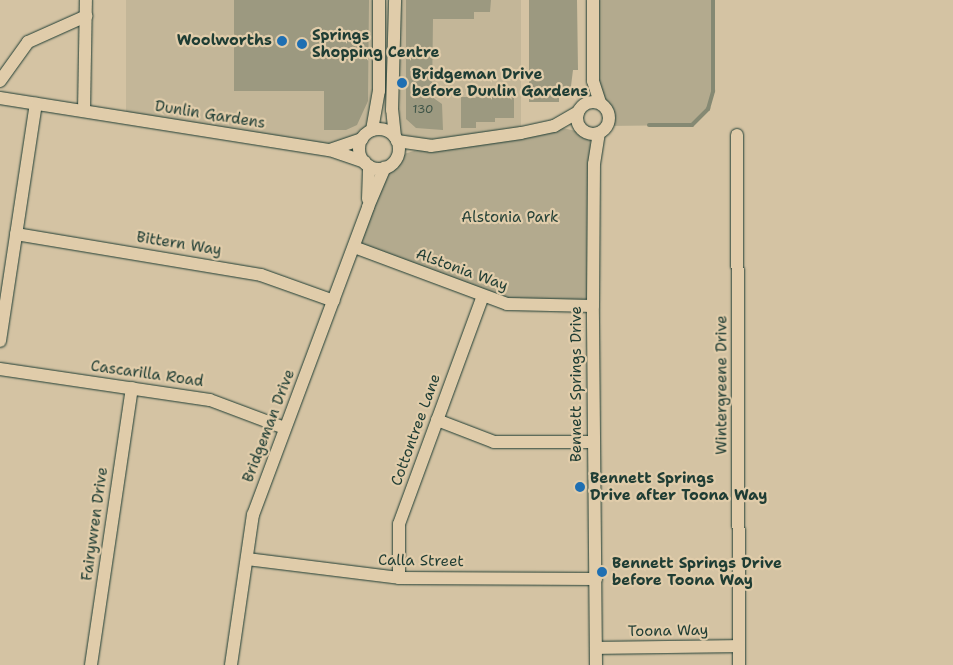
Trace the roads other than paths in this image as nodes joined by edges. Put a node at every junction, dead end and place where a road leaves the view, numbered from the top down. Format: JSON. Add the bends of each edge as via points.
{"nodes":[{"id":1,"x":86,"y":0,"type":"edge"},
{"id":2,"x":379,"y":0,"type":"edge"},
{"id":3,"x":395,"y":0,"type":"edge"},
{"id":4,"x":593,"y":0,"type":"edge"},
{"id":5,"x":86,"y":16,"type":"junction"},
{"id":6,"x":593,"y":80,"type":"junction"},
{"id":7,"x":0,"y":81,"type":"edge"},
{"id":8,"x":0,"y":98,"type":"edge"},
{"id":9,"x":600,"y":103,"type":"junction"},
{"id":10,"x":36,"y":104,"type":"junction"},
{"id":11,"x":582,"y":108,"type":"junction"},
{"id":12,"x":84,"y":111,"type":"junction"},
{"id":13,"x":554,"y":126,"type":"junction"},
{"id":14,"x":591,"y":133,"type":"junction"},
{"id":15,"x":367,"y":135,"type":"junction"},
{"id":16,"x":737,"y":135,"type":"dead end"},
{"id":17,"x":396,"y":139,"type":"junction"},
{"id":18,"x":431,"y":146,"type":"junction"},
{"id":19,"x":330,"y":150,"type":"junction"},
{"id":20,"x":398,"y":156,"type":"junction"},
{"id":21,"x":367,"y":164,"type":"junction"},
{"id":22,"x":385,"y":167,"type":"junction"},
{"id":23,"x":368,"y":206,"type":"junction"},
{"id":24,"x":16,"y":234,"type":"junction"},
{"id":25,"x":354,"y":247,"type":"junction"},
{"id":26,"x":483,"y":296,"type":"junction"},
{"id":27,"x":334,"y":301,"type":"junction"},
{"id":28,"x":593,"y":306,"type":"junction"},
{"id":29,"x":0,"y":341,"type":"edge"},
{"id":30,"x":0,"y":369,"type":"edge"},
{"id":31,"x":132,"y":388,"type":"junction"},
{"id":32,"x":437,"y":420,"type":"junction"},
{"id":33,"x":285,"y":428,"type":"junction"},
{"id":34,"x":593,"y":442,"type":"junction"},
{"id":35,"x":247,"y":559,"type":"junction"},
{"id":36,"x":399,"y":578,"type":"junction"},
{"id":37,"x":596,"y":579,"type":"junction"},
{"id":38,"x":739,"y":646,"type":"junction"},
{"id":39,"x":596,"y":648,"type":"junction"},
{"id":40,"x":91,"y":665,"type":"edge"},
{"id":41,"x":231,"y":665,"type":"edge"},
{"id":42,"x":596,"y":665,"type":"edge"},
{"id":43,"x":739,"y":665,"type":"edge"}],
"edges":[{"from":1,"to":5,"type":"street"},
{"from":2,"to":15,"type":"street","via":[[379,91]]},
{"from":3,"to":17,"type":"street","via":[[392,110]]},
{"from":4,"to":6,"type":"street"},
{"from":5,"to":7,"type":"street","via":[[28,42]]},
{"from":5,"to":12,"type":"street"},
{"from":6,"to":9,"type":"street"},
{"from":6,"to":11,"type":"street"},
{"from":8,"to":10,"type":"street","name":"Dunlin Gardens"},
{"from":9,"to":11,"type":"street","via":[[590,102]]},
{"from":9,"to":14,"type":"street","via":[[608,111],[609,121]]},
{"from":10,"to":12,"type":"street","name":"Dunlin Gardens"},
{"from":10,"to":24,"type":"street"},
{"from":11,"to":13,"type":"street"},
{"from":11,"to":14,"type":"street","via":[[578,122]]},
{"from":12,"to":19,"type":"street","name":"Dunlin Gardens"},
{"from":13,"to":14,"type":"street"},
{"from":13,"to":18,"type":"street"},
{"from":14,"to":28,"type":"street","name":"Bennett Springs Drive","via":[[594,164]]},
{"from":15,"to":17,"type":"street","via":[[384,130]]},
{"from":15,"to":19,"type":"street","name":"Dunlin Gardens"},
{"from":15,"to":21,"type":"street","via":[[360,152]]},
{"from":16,"to":38,"type":"street","name":"Wintergreene Drive"},
{"from":17,"to":18,"type":"street"},
{"from":17,"to":20,"type":"street"},
{"from":18,"to":20,"type":"street"},
{"from":19,"to":21,"type":"street","name":"Dunlin Gardens"},
{"from":20,"to":22,"type":"street"},
{"from":21,"to":22,"type":"street"},
{"from":21,"to":23,"type":"street","name":"Bridgeman Drive"},
{"from":22,"to":23,"type":"street","name":"Bridgeman Drive"},
{"from":23,"to":25,"type":"street","name":"Bridgeman Drive"},
{"from":24,"to":27,"type":"street","name":"Bittern Way","via":[[261,274]]},
{"from":24,"to":29,"type":"street"},
{"from":25,"to":26,"type":"street","name":"Alstonia Way"},
{"from":25,"to":27,"type":"street","name":"Bridgeman Drive"},
{"from":26,"to":28,"type":"street","name":"Alstonia Way","via":[[507,304]]},
{"from":26,"to":32,"type":"street","name":"Cottontree Lane"},
{"from":27,"to":33,"type":"street","name":"Bridgeman Drive"},
{"from":28,"to":34,"type":"street","name":"Bennett Springs Drive"},
{"from":30,"to":31,"type":"street","name":"Cascarilla Road"},
{"from":31,"to":33,"type":"street","name":"Cascarilla Road","via":[[210,400]]},
{"from":31,"to":40,"type":"street","name":"Fairywren Drive"},
{"from":32,"to":34,"type":"street","via":[[494,442]]},
{"from":32,"to":36,"type":"street","name":"Cottontree Lane","via":[[399,524]]},
{"from":33,"to":35,"type":"street","name":"Bridgeman Drive","via":[[253,515]]},
{"from":34,"to":37,"type":"street","name":"Bennett Springs Drive"},
{"from":35,"to":36,"type":"street","name":"Calla Street"},
{"from":35,"to":41,"type":"street","name":"Bridgeman Drive"},
{"from":36,"to":37,"type":"street","name":"Calla Street"},
{"from":37,"to":39,"type":"street","name":"Bennett Springs Drive"},
{"from":38,"to":39,"type":"street","name":"Toona Way"},
{"from":38,"to":43,"type":"street","name":"Wintergreene Drive"},
{"from":39,"to":42,"type":"street","name":"Bennett Springs Drive"}]}
